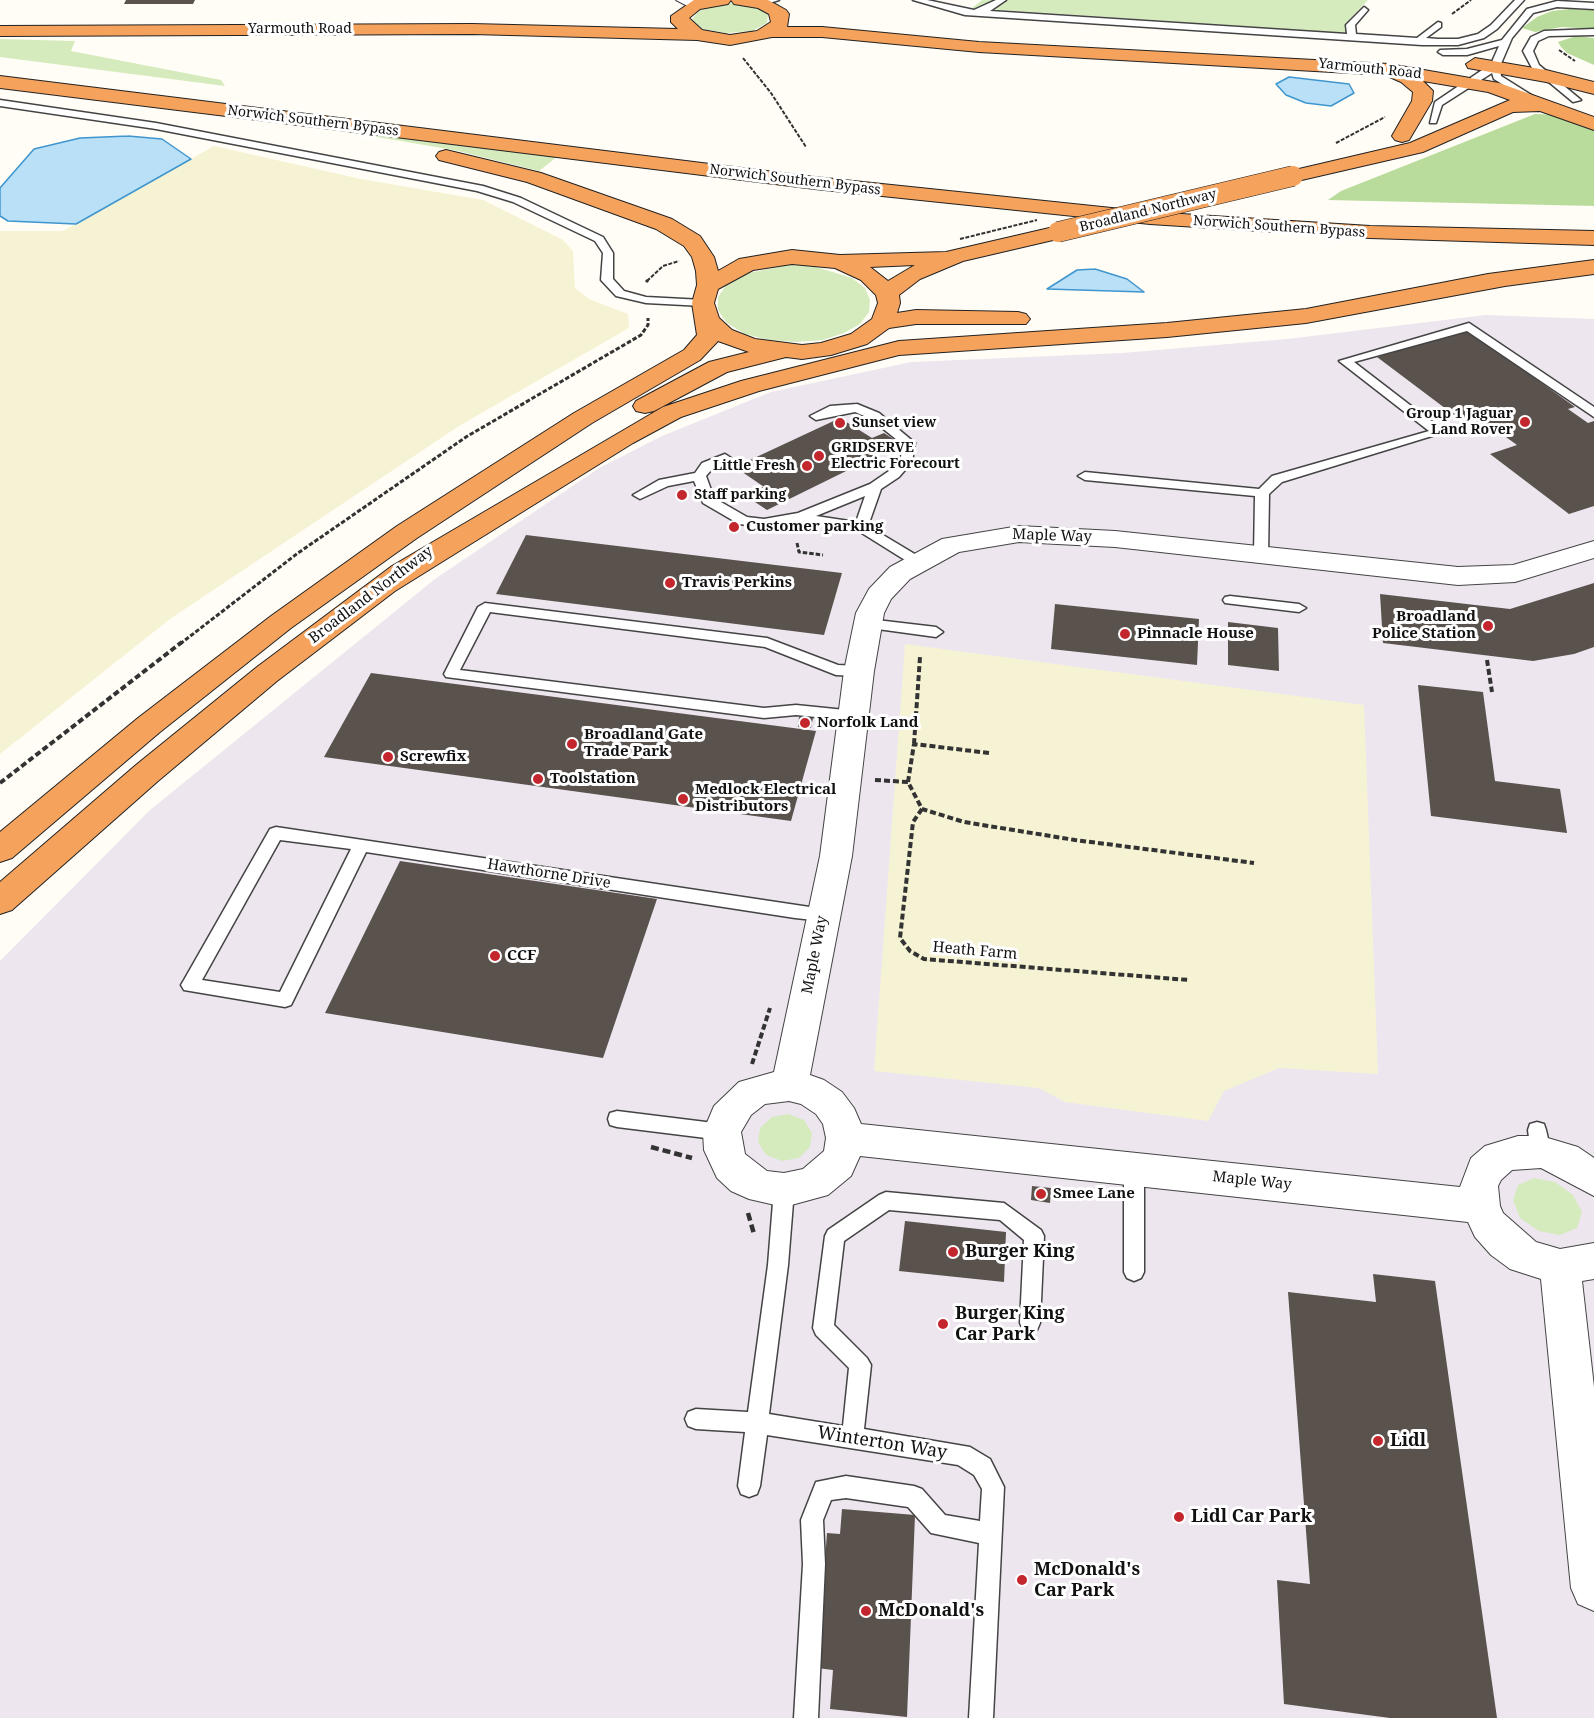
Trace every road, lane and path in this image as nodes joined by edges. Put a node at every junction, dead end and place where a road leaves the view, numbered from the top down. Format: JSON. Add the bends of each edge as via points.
{"nodes":[{"id":1,"x":722,"y":0,"type":"edge"},
{"id":2,"x":740,"y":0,"type":"edge"},
{"id":3,"x":917,"y":0,"type":"edge"},
{"id":4,"x":1002,"y":0,"type":"edge"},
{"id":5,"x":1520,"y":0,"type":"edge"},
{"id":6,"x":773,"y":6,"type":"edge"},
{"id":7,"x":1594,"y":6,"type":"edge"},
{"id":8,"x":687,"y":7,"type":"edge"},
{"id":9,"x":1364,"y":10,"type":"dead end"},
{"id":10,"x":965,"y":12,"type":"junction"},
{"id":11,"x":0,"y":23,"type":"edge"},
{"id":12,"x":1438,"y":25,"type":"dead end"},
{"id":13,"x":90,"y":29,"type":"junction"},
{"id":14,"x":509,"y":29,"type":"junction"},
{"id":15,"x":1565,"y":30,"type":"junction"},
{"id":16,"x":0,"y":31,"type":"edge"},
{"id":17,"x":772,"y":32,"type":"junction"},
{"id":18,"x":1594,"y":32,"type":"edge"},
{"id":19,"x":697,"y":35,"type":"junction"},
{"id":20,"x":872,"y":36,"type":"junction"},
{"id":21,"x":1352,"y":37,"type":"junction"},
{"id":22,"x":1387,"y":40,"type":"junction"},
{"id":23,"x":1422,"y":42,"type":"junction"},
{"id":24,"x":1505,"y":42,"type":"junction"},
{"id":25,"x":1138,"y":54,"type":"junction"},
{"id":26,"x":742,"y":57,"type":"dead end"},
{"id":27,"x":1581,"y":64,"type":"dead end"},
{"id":28,"x":0,"y":68,"type":"edge"},
{"id":29,"x":1389,"y":70,"type":"junction"},
{"id":30,"x":0,"y":83,"type":"edge"},
{"id":31,"x":1512,"y":85,"type":"junction"},
{"id":32,"x":1582,"y":91,"type":"edge"},
{"id":33,"x":0,"y":103,"type":"edge"},
{"id":34,"x":1594,"y":107,"type":"edge"},
{"id":35,"x":1433,"y":121,"type":"junction"},
{"id":36,"x":1594,"y":124,"type":"edge"},
{"id":37,"x":1402,"y":136,"type":"junction"},
{"id":38,"x":806,"y":147,"type":"dead end"},
{"id":39,"x":1339,"y":164,"type":"junction"},
{"id":40,"x":1594,"y":220,"type":"edge"},
{"id":41,"x":1594,"y":238,"type":"edge"},
{"id":42,"x":956,"y":256,"type":"junction"},
{"id":43,"x":703,"y":257,"type":"junction"},
{"id":44,"x":839,"y":262,"type":"junction"},
{"id":45,"x":1594,"y":267,"type":"edge"},
{"id":46,"x":1509,"y":278,"type":"junction"},
{"id":47,"x":887,"y":293,"type":"junction"},
{"id":48,"x":646,"y":300,"type":"junction"},
{"id":49,"x":706,"y":303,"type":"junction"},
{"id":50,"x":882,"y":322,"type":"junction"},
{"id":51,"x":781,"y":351,"type":"junction"},
{"id":52,"x":851,"y":408,"type":"junction"},
{"id":53,"x":830,"y":410,"type":"dead end"},
{"id":54,"x":1594,"y":412,"type":"edge"},
{"id":55,"x":816,"y":416,"type":"dead end"},
{"id":56,"x":725,"y":458,"type":"dead end"},
{"id":57,"x":699,"y":476,"type":"junction"},
{"id":58,"x":1085,"y":476,"type":"dead end"},
{"id":59,"x":875,"y":487,"type":"junction"},
{"id":60,"x":765,"y":488,"type":"dead end"},
{"id":61,"x":758,"y":493,"type":"dead end"},
{"id":62,"x":1262,"y":493,"type":"junction"},
{"id":63,"x":640,"y":495,"type":"dead end"},
{"id":64,"x":801,"y":517,"type":"junction"},
{"id":65,"x":861,"y":527,"type":"junction"},
{"id":66,"x":797,"y":543,"type":"dead end"},
{"id":67,"x":1594,"y":549,"type":"edge"},
{"id":68,"x":824,"y":555,"type":"dead end"},
{"id":69,"x":1261,"y":556,"type":"junction"},
{"id":70,"x":918,"y":562,"type":"junction"},
{"id":71,"x":385,"y":585,"type":"junction"},
{"id":72,"x":1230,"y":600,"type":"dead end"},
{"id":73,"x":1299,"y":608,"type":"dead end"},
{"id":74,"x":868,"y":624,"type":"junction"},
{"id":75,"x":936,"y":632,"type":"dead end"},
{"id":76,"x":920,"y":657,"type":"dead end"},
{"id":77,"x":1487,"y":660,"type":"dead end"},
{"id":78,"x":859,"y":671,"type":"junction"},
{"id":79,"x":1492,"y":692,"type":"dead end"},
{"id":80,"x":855,"y":716,"type":"junction"},
{"id":81,"x":914,"y":744,"type":"junction"},
{"id":82,"x":989,"y":753,"type":"dead end"},
{"id":83,"x":847,"y":778,"type":"junction"},
{"id":84,"x":908,"y":782,"type":"junction"},
{"id":85,"x":0,"y":783,"type":"edge"},
{"id":86,"x":922,"y":809,"type":"junction"},
{"id":87,"x":361,"y":845,"type":"junction"},
{"id":88,"x":0,"y":850,"type":"edge"},
{"id":89,"x":1254,"y":863,"type":"dead end"},
{"id":90,"x":0,"y":902,"type":"edge"},
{"id":91,"x":823,"y":915,"type":"junction"},
{"id":92,"x":1189,"y":980,"type":"dead end"},
{"id":93,"x":773,"y":998,"type":"dead end"},
{"id":94,"x":750,"y":1071,"type":"dead end"},
{"id":95,"x":789,"y":1086,"type":"junction"},
{"id":96,"x":617,"y":1119,"type":"dead end"},
{"id":97,"x":722,"y":1132,"type":"junction"},
{"id":98,"x":845,"y":1138,"type":"junction"},
{"id":99,"x":1134,"y":1169,"type":"junction"},
{"id":100,"x":1594,"y":1179,"type":"edge"},
{"id":101,"x":784,"y":1190,"type":"junction"},
{"id":102,"x":1480,"y":1206,"type":"junction"},
{"id":103,"x":1577,"y":1264,"type":"edge"},
{"id":104,"x":1134,"y":1272,"type":"dead end"},
{"id":105,"x":1030,"y":1323,"type":"dead end"},
{"id":106,"x":696,"y":1419,"type":"dead end"},
{"id":107,"x":759,"y":1423,"type":"junction"},
{"id":108,"x":852,"y":1439,"type":"junction"},
{"id":109,"x":749,"y":1486,"type":"dead end"},
{"id":110,"x":990,"y":1534,"type":"junction"},
{"id":111,"x":1594,"y":1588,"type":"edge"},
{"id":112,"x":806,"y":1718,"type":"edge"},
{"id":113,"x":981,"y":1718,"type":"edge"}],
"edges":[{"from":1,"to":8,"type":"highway","name":"Yarmouth Road"},
{"from":2,"to":6,"type":"highway","name":"Yarmouth Road"},
{"from":3,"to":10,"type":"lane"},
{"from":4,"to":10,"type":"lane","via":[[987,9]]},
{"from":5,"to":23,"type":"lane","via":[[1481,36],[1458,42]]},
{"from":6,"to":17,"type":"highway","via":[[780,24]]},
{"from":6,"to":20,"type":"highway","name":"Yarmouth Road"},
{"from":7,"to":24,"type":"lane","via":[[1542,6],[1530,11]]},
{"from":8,"to":14,"type":"highway","name":"Yarmouth Road","via":[[657,22]]},
{"from":8,"to":19,"type":"highway","via":[[680,22]]},
{"from":9,"to":21,"type":"lane","via":[[1350,25]]},
{"from":10,"to":21,"type":"lane"},
{"from":11,"to":13,"type":"highway","name":"Yarmouth Road"},
{"from":12,"to":23,"type":"lane","via":[[1421,37]]},
{"from":13,"to":14,"type":"highway","name":"Yarmouth Road"},
{"from":13,"to":16,"type":"highway","name":"Yarmouth Road"},
{"from":14,"to":19,"type":"highway","name":"Yarmouth Road"},
{"from":15,"to":18,"type":"lane"},
{"from":15,"to":27,"type":"path","via":[[1556,46]]},
{"from":15,"to":31,"type":"lane","via":[[1534,39],[1528,51],[1535,66]]},
{"from":17,"to":19,"type":"highway","name":"Yarmouth Road","via":[[730,40]]},
{"from":17,"to":20,"type":"highway","name":"Yarmouth Road"},
{"from":20,"to":25,"type":"highway","name":"Yarmouth Road","via":[[979,47]]},
{"from":21,"to":22,"type":"lane"},
{"from":22,"to":23,"type":"lane"},
{"from":22,"to":24,"type":"lane","via":[[1450,52],[1467,52]]},
{"from":24,"to":31,"type":"lane"},
{"from":25,"to":29,"type":"highway","name":"Yarmouth Road"},
{"from":25,"to":31,"type":"highway","name":"Yarmouth Road","via":[[1315,54]]},
{"from":26,"to":38,"type":"path"},
{"from":28,"to":40,"type":"highway","name":"Norwich Southern Bypass","via":[[739,158],[1098,197],[1415,217]]},
{"from":29,"to":31,"type":"highway","name":"Yarmouth Road"},
{"from":29,"to":37,"type":"highway","via":[[1408,78],[1423,91],[1422,101]]},
{"from":30,"to":41,"type":"highway","name":"Norwich Southern Bypass","via":[[814,183],[1150,219],[1359,232]]},
{"from":30,"to":43,"type":"highway","via":[[324,134],[485,165],[591,196],[664,224],[692,241]]},
{"from":31,"to":32,"type":"highway","name":"Yarmouth Road"},
{"from":31,"to":35,"type":"highway","name":"Broadland Northway","via":[[1462,113]]},
{"from":31,"to":35,"type":"lane","via":[[1438,104]]},
{"from":31,"to":36,"type":"highway","name":"Yarmouth Road"},
{"from":31,"to":39,"type":"highway","name":"Broadland Northway","via":[[1416,148]]},
{"from":32,"to":34,"type":"highway","name":"Yarmouth Road"},
{"from":33,"to":48,"type":"lane","via":[[156,126],[479,188],[517,200],[599,239],[608,253],[607,280],[614,291]]},
{"from":35,"to":37,"type":"highway","name":"Broadland Northway"},
{"from":37,"to":39,"type":"highway","name":"Broadland Northway"},
{"from":39,"to":42,"type":"highway","name":"Broadland Northway","bridge":true},
{"from":42,"to":44,"type":"highway","name":"Broadland Northway"},
{"from":42,"to":47,"type":"highway","name":"Broadland Northway","via":[[912,274]]},
{"from":43,"to":48,"type":"path","via":[[655,271],[643,288]]},
{"from":43,"to":49,"type":"highway","via":[[707,271]]},
{"from":44,"to":47,"type":"highway","via":[[869,275]]},
{"from":44,"to":49,"type":"highway","via":[[769,259],[728,272]]},
{"from":45,"to":46,"type":"highway"},
{"from":46,"to":50,"type":"highway","via":[[1257,311],[1088,319],[916,317]]},
{"from":46,"to":71,"type":"highway","via":[[1306,316],[1167,330],[899,348],[750,386],[653,422]]},
{"from":47,"to":50,"type":"highway","via":[[889,303]]},
{"from":48,"to":49,"type":"lane"},
{"from":48,"to":85,"type":"path","via":[[648,325],[641,335],[466,437],[298,553]]},
{"from":49,"to":51,"type":"highway","via":[[724,334]]},
{"from":49,"to":88,"type":"highway","name":"Broadland Northway","via":[[709,336],[692,355],[574,424],[407,532],[149,725]]},
{"from":50,"to":51,"type":"highway","via":[[866,335],[842,345],[802,352]]},
{"from":51,"to":71,"type":"highway","name":"Broadland Northway","via":[[718,367],[688,381],[488,506]]},
{"from":52,"to":53,"type":"lane"},
{"from":52,"to":55,"type":"lane"},
{"from":52,"to":59,"type":"lane","via":[[875,416],[909,443],[907,459]]},
{"from":54,"to":62,"type":"lane","via":[[1469,327],[1345,362],[1439,432],[1277,479]]},
{"from":56,"to":57,"type":"lane","via":[[707,466]]},
{"from":57,"to":63,"type":"lane","via":[[664,483]]},
{"from":57,"to":64,"type":"lane","via":[[708,500],[744,521],[764,523]]},
{"from":58,"to":62,"type":"lane"},
{"from":59,"to":64,"type":"lane"},
{"from":59,"to":65,"type":"lane"},
{"from":60,"to":61,"type":"path"},
{"from":62,"to":69,"type":"lane"},
{"from":64,"to":65,"type":"lane"},
{"from":65,"to":70,"type":"lane"},
{"from":66,"to":68,"type":"path","via":[[799,552]]},
{"from":67,"to":69,"type":"street","name":"Maple Way","via":[[1515,573],[1486,576]]},
{"from":69,"to":70,"type":"street","name":"Maple Way","via":[[1115,539],[1019,534],[952,545]]},
{"from":70,"to":74,"type":"street","name":"Maple Way","via":[[900,573],[879,595]]},
{"from":71,"to":90,"type":"highway","name":"Broadland Northway","via":[[267,674]]},
{"from":72,"to":73,"type":"lane"},
{"from":74,"to":75,"type":"lane"},
{"from":74,"to":78,"type":"street","name":"Maple Way"},
{"from":76,"to":81,"type":"path"},
{"from":77,"to":79,"type":"path"},
{"from":78,"to":80,"type":"street","name":"Maple Way"},
{"from":78,"to":80,"type":"lane","via":[[836,670],[767,643],[485,607],[451,674],[764,713],[796,710]]},
{"from":80,"to":83,"type":"street","name":"Maple Way"},
{"from":81,"to":82,"type":"path"},
{"from":81,"to":84,"type":"path"},
{"from":83,"to":84,"type":"path"},
{"from":83,"to":91,"type":"street","name":"Maple Way"},
{"from":84,"to":86,"type":"path"},
{"from":86,"to":89,"type":"path","via":[[964,822]]},
{"from":86,"to":92,"type":"path","name":"Heath Farm","via":[[913,822],[900,938],[910,951],[924,959]]},
{"from":87,"to":87,"type":"lane","name":"Hawthorne Drive","via":[[285,1000],[190,985],[276,833]]},
{"from":87,"to":91,"type":"lane","name":"Hawthorne Drive"},
{"from":91,"to":95,"type":"street","name":"Maple Way"},
{"from":93,"to":94,"type":"path"},
{"from":95,"to":97,"type":"street","via":[[752,1093],[727,1117]]},
{"from":95,"to":98,"type":"street","via":[[811,1091],[829,1103],[841,1119]]},
{"from":96,"to":97,"type":"lane"},
{"from":97,"to":101,"type":"street","via":[[723,1150],[731,1166],[745,1179]]},
{"from":98,"to":99,"type":"street","name":"Maple Way"},
{"from":98,"to":101,"type":"street","via":[[837,1164],[827,1174],[814,1183]]},
{"from":99,"to":102,"type":"street","name":"Maple Way"},
{"from":99,"to":104,"type":"lane"},
{"from":100,"to":102,"type":"street","via":[[1539,1141],[1499,1158],[1485,1170],[1479,1186]]},
{"from":101,"to":107,"type":"lane"},
{"from":102,"to":103,"type":"street","via":[[1489,1225],[1524,1256]]},
{"from":103,"to":111,"type":"street","via":[[1568,1336]]},
{"from":105,"to":108,"type":"lane","via":[[1034,1236],[1004,1212],[886,1200],[835,1236],[823,1328],[860,1365]]},
{"from":106,"to":107,"type":"lane","name":"Winterton Way"},
{"from":107,"to":108,"type":"lane","name":"Winterton Way"},
{"from":107,"to":109,"type":"lane"},
{"from":108,"to":110,"type":"lane","name":"Winterton Way","via":[[962,1455],[982,1467],[993,1487]]},
{"from":110,"to":112,"type":"lane","via":[[939,1525],[914,1497],[846,1487],[824,1490],[812,1520],[814,1564]]},
{"from":110,"to":113,"type":"lane","name":"Winterton Way"}]}
